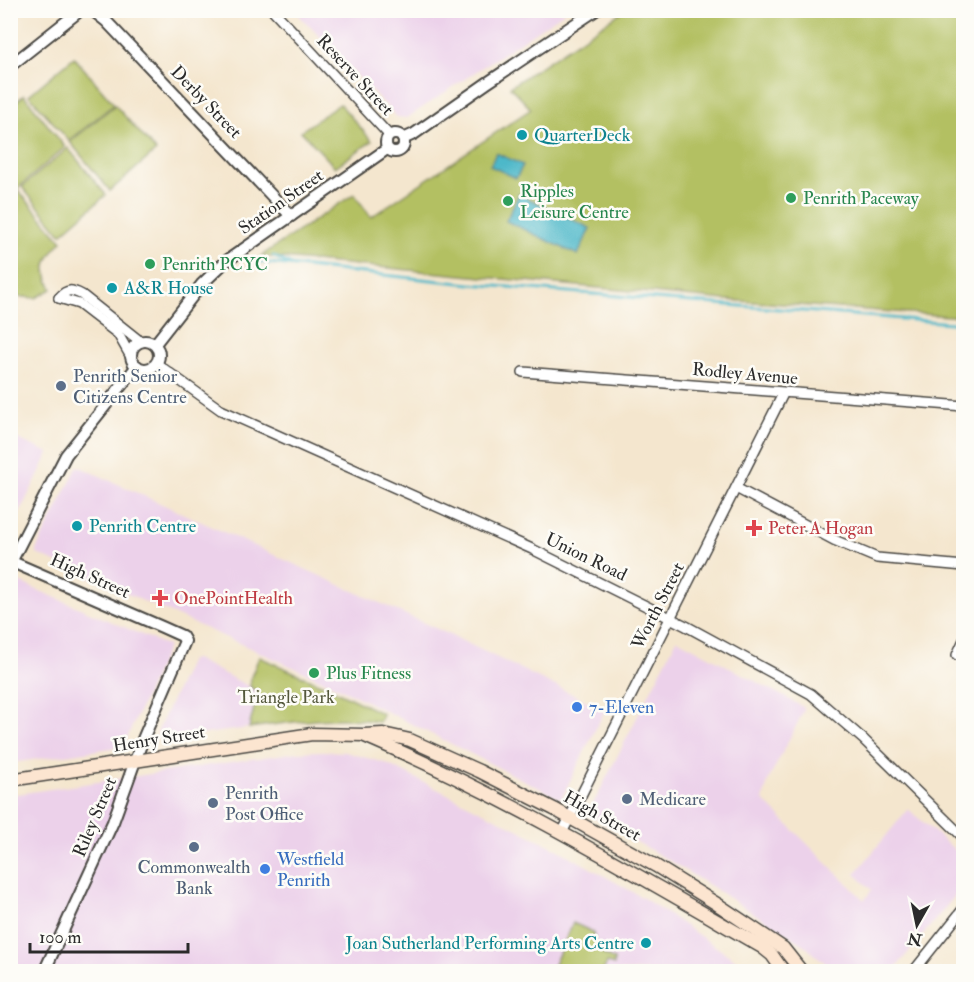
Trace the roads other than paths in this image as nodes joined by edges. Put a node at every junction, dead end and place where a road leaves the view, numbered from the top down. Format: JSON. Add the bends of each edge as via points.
{"nodes":[{"id":1,"x":273,"y":10,"type":"edge"},
{"id":2,"x":596,"y":10,"type":"edge"},
{"id":3,"x":76,"y":12,"type":"edge"},
{"id":4,"x":96,"y":12,"type":"edge"},
{"id":5,"x":10,"y":66,"type":"edge"},
{"id":6,"x":389,"y":135,"type":"junction"},
{"id":7,"x":403,"y":139,"type":"junction"},
{"id":8,"x":387,"y":149,"type":"junction"},
{"id":9,"x":291,"y":216,"type":"junction"},
{"id":10,"x":141,"y":342,"type":"junction"},
{"id":11,"x":155,"y":344,"type":"junction"},
{"id":12,"x":134,"y":362,"type":"junction"},
{"id":13,"x":157,"y":364,"type":"junction"},
{"id":14,"x":523,"y":372,"type":"dead end"},
{"id":15,"x":783,"y":394,"type":"junction"},
{"id":16,"x":963,"y":406,"type":"edge"},
{"id":17,"x":736,"y":488,"type":"junction"},
{"id":18,"x":11,"y":562,"type":"edge"},
{"id":19,"x":963,"y":566,"type":"edge"},
{"id":20,"x":670,"y":618,"type":"junction"},
{"id":21,"x":963,"y":640,"type":"edge"},
{"id":22,"x":185,"y":641,"type":"joint"},
{"id":23,"x":957,"y":655,"type":"dead end"},
{"id":24,"x":312,"y":734,"type":"joint"},
{"id":25,"x":364,"y":735,"type":"junction"},
{"id":26,"x":136,"y":761,"type":"junction"},
{"id":27,"x":10,"y":780,"type":"edge"},
{"id":28,"x":569,"y":818,"type":"junction"},
{"id":29,"x":562,"y":833,"type":"junction"},
{"id":30,"x":963,"y":838,"type":"edge"},
{"id":31,"x":963,"y":908,"type":"edge"},
{"id":32,"x":44,"y":972,"type":"edge"},
{"id":33,"x":784,"y":972,"type":"edge"},
{"id":34,"x":802,"y":972,"type":"edge"},
{"id":35,"x":913,"y":972,"type":"edge"}],
"edges":[{"from":1,"to":6,"type":"street","name":"Reserve Street"},
{"from":2,"to":7,"type":"street"},
{"from":3,"to":4,"type":"street","via":[[87,17]]},
{"from":3,"to":5,"type":"street"},
{"from":4,"to":9,"type":"street","name":"Derby Street"},
{"from":6,"to":7,"type":"street","via":[[397,134]]},
{"from":6,"to":8,"type":"street"},
{"from":7,"to":8,"type":"street","via":[[400,150]]},
{"from":8,"to":9,"type":"street","name":"Station Street"},
{"from":9,"to":11,"type":"street","name":"Station Street","via":[[213,272]]},
{"from":10,"to":11,"type":"street"},
{"from":10,"to":12,"type":"street","via":[[135,346]]},
{"from":10,"to":12,"type":"street","via":[[82,295],[64,291],[59,298],[79,304],[118,334]]},
{"from":11,"to":13,"type":"street","via":[[160,356]]},
{"from":12,"to":13,"type":"street","via":[[150,369]]},
{"from":12,"to":18,"type":"street","via":[[66,455]]},
{"from":13,"to":20,"type":"street","name":"Union Road","via":[[221,410],[461,516]]},
{"from":14,"to":15,"type":"street","name":"Rodley Avenue"},
{"from":15,"to":16,"type":"street","name":"Rodley Avenue"},
{"from":15,"to":17,"type":"street","name":"Worth Street"},
{"from":17,"to":19,"type":"street","via":[[877,558]]},
{"from":17,"to":20,"type":"street","name":"Worth Street"},
{"from":18,"to":22,"type":"street","name":"High Street","via":[[182,636]]},
{"from":20,"to":28,"type":"street","name":"Worth Street"},
{"from":20,"to":30,"type":"street","name":"Union Road","via":[[811,694]]},
{"from":21,"to":23,"type":"street"},
{"from":22,"to":26,"type":"street","name":"Riley Street"},
{"from":24,"to":25,"type":"main road","name":"High Street"},
{"from":24,"to":26,"type":"main road","name":"Henry Street"},
{"from":25,"to":28,"type":"main road","name":"High Street","via":[[383,734],[428,747]]},
{"from":25,"to":29,"type":"main road","name":"High Street"},
{"from":26,"to":27,"type":"main road","name":"Henry Street"},
{"from":26,"to":32,"type":"street","name":"Riley Street","via":[[113,822]]},
{"from":28,"to":29,"type":"street","name":"Worth Street"},
{"from":28,"to":34,"type":"main road","name":"High Street","via":[[717,904],[783,948]]},
{"from":29,"to":33,"type":"main road","name":"High Street","via":[[762,947]]},
{"from":31,"to":35,"type":"street"}]}
